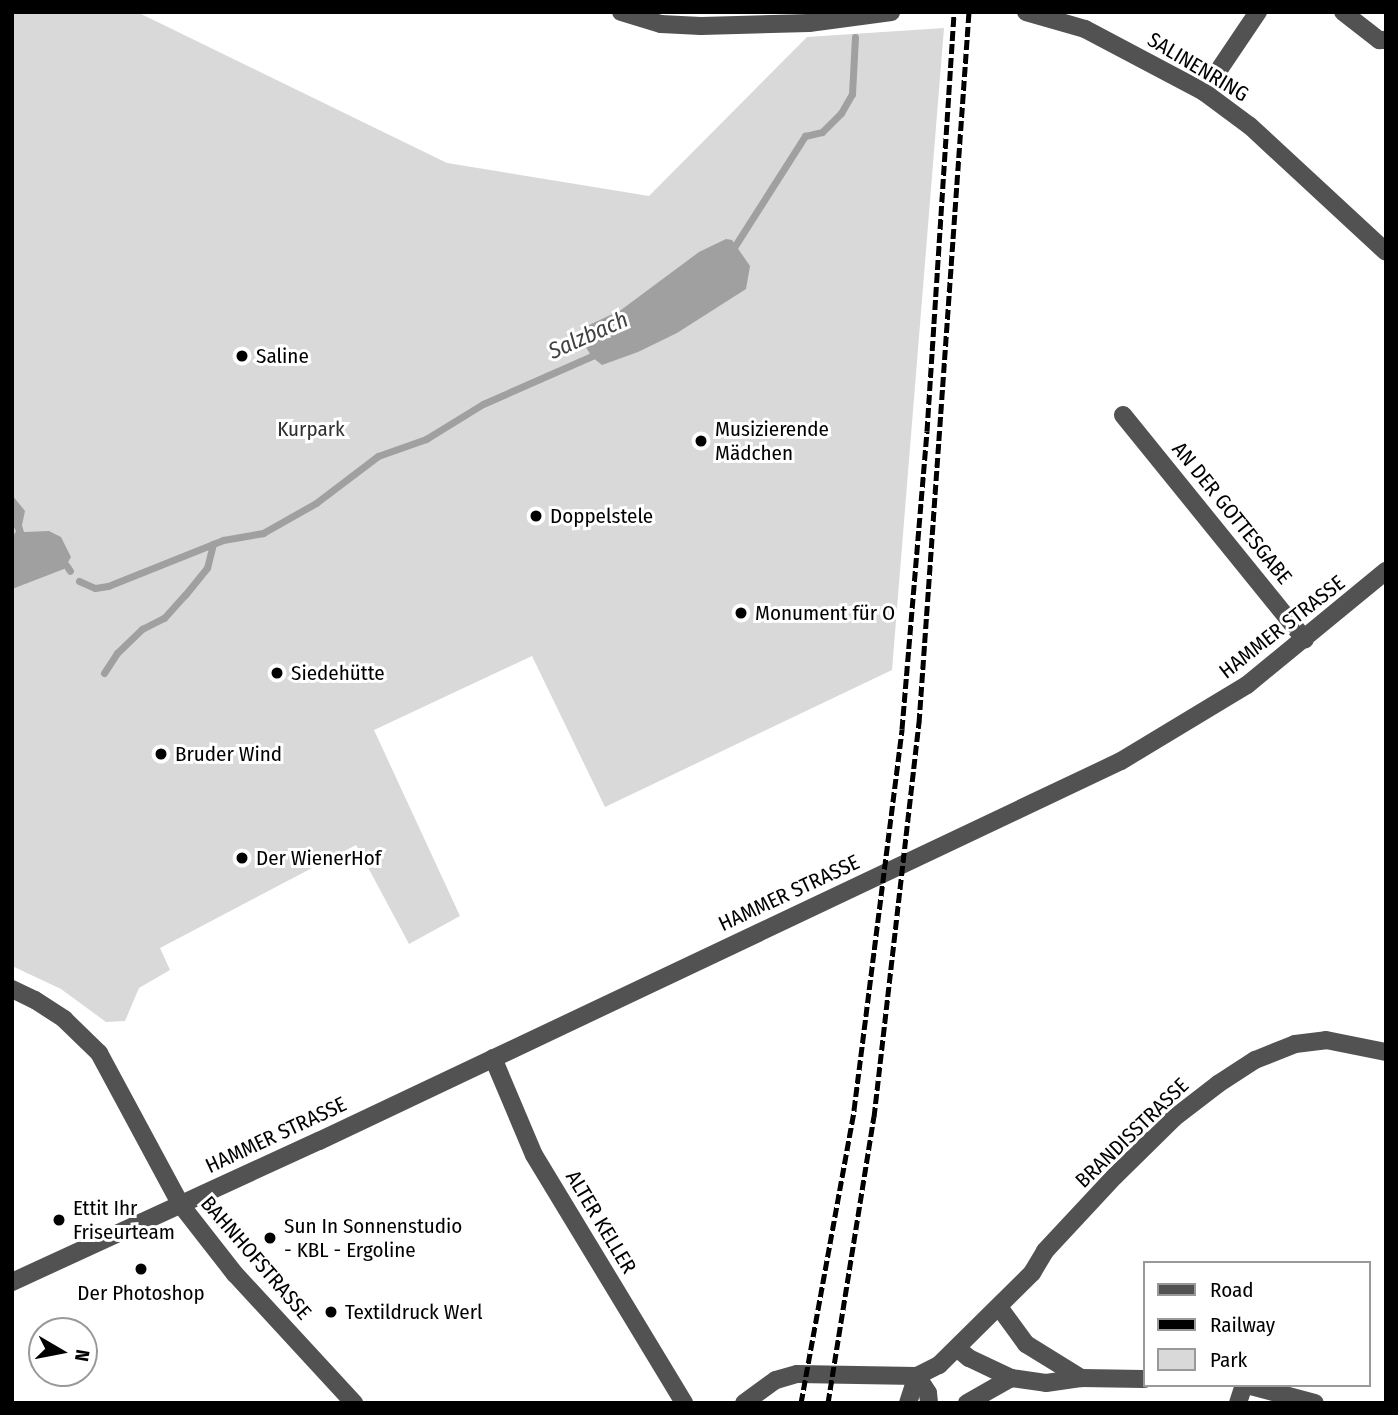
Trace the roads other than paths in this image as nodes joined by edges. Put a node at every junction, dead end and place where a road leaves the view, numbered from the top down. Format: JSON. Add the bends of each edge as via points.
{"nodes":[{"id":1,"x":621,"y":12,"type":"edge"},
{"id":2,"x":891,"y":12,"type":"edge"},
{"id":3,"x":1026,"y":12,"type":"edge"},
{"id":4,"x":1258,"y":12,"type":"edge"},
{"id":5,"x":1343,"y":12,"type":"edge"},
{"id":6,"x":1386,"y":40,"type":"edge"},
{"id":7,"x":1204,"y":92,"type":"junction"},
{"id":8,"x":1386,"y":252,"type":"edge"},
{"id":9,"x":1123,"y":415,"type":"dead end"},
{"id":10,"x":1386,"y":571,"type":"edge"},
{"id":11,"x":1305,"y":640,"type":"junction"},
{"id":12,"x":12,"y":989,"type":"edge"},
{"id":13,"x":1386,"y":1052,"type":"edge"},
{"id":14,"x":493,"y":1058,"type":"junction"},
{"id":15,"x":181,"y":1205,"type":"junction"},
{"id":16,"x":12,"y":1282,"type":"edge"},
{"id":17,"x":999,"y":1307,"type":"junction"},
{"id":18,"x":957,"y":1348,"type":"junction"},
{"id":19,"x":917,"y":1376,"type":"junction"},
{"id":20,"x":1011,"y":1378,"type":"junction"},
{"id":21,"x":1081,"y":1378,"type":"junction"},
{"id":22,"x":1142,"y":1379,"type":"edge"},
{"id":23,"x":1253,"y":1387,"type":"edge"},
{"id":24,"x":354,"y":1403,"type":"edge"},
{"id":25,"x":684,"y":1403,"type":"edge"},
{"id":26,"x":744,"y":1403,"type":"edge"},
{"id":27,"x":908,"y":1403,"type":"edge"},
{"id":28,"x":929,"y":1403,"type":"edge"},
{"id":29,"x":967,"y":1403,"type":"edge"},
{"id":30,"x":1315,"y":1403,"type":"edge"}],
"edges":[{"from":1,"to":2,"type":"street","via":[[661,23],[729,26],[809,23]]},
{"from":3,"to":7,"type":"street","name":"SALINENRING","via":[[1085,29]]},
{"from":4,"to":7,"type":"street"},
{"from":5,"to":6,"type":"street","via":[[1379,40]]},
{"from":7,"to":8,"type":"street","name":"SALINENRING","via":[[1250,126]]},
{"from":9,"to":11,"type":"street","name":"AN DER GOTTESGABE"},
{"from":10,"to":11,"type":"street","name":"HAMMER STRASSE"},
{"from":11,"to":14,"type":"street","name":"HAMMER STRASSE","via":[[1247,685],[1121,761]]},
{"from":12,"to":15,"type":"street","name":"BAHNHOFSTRASSE","via":[[64,1019],[99,1053]]},
{"from":13,"to":17,"type":"street","name":"BRANDISSTRASSE","via":[[1326,1040],[1295,1044],[1255,1060],[1218,1084],[1174,1118],[1115,1176]]},
{"from":14,"to":15,"type":"street","name":"HAMMER STRASSE"},
{"from":14,"to":25,"type":"street","name":"ALTER KELLER","via":[[534,1155]]},
{"from":15,"to":16,"type":"street","name":"HAMMER STRASSE"},
{"from":15,"to":24,"type":"street","name":"BAHNHOFSTRASSE","via":[[235,1274]]},
{"from":17,"to":18,"type":"street","name":"BRANDISSTRASSE"},
{"from":17,"to":21,"type":"street","via":[[1026,1344]]},
{"from":18,"to":19,"type":"street","name":"BRANDISSTRASSE","via":[[939,1365]]},
{"from":18,"to":20,"type":"street"},
{"from":19,"to":26,"type":"street","via":[[797,1374],[776,1380]]},
{"from":19,"to":27,"type":"street"},
{"from":19,"to":28,"type":"street"},
{"from":20,"to":21,"type":"street","via":[[1046,1383]]},
{"from":20,"to":29,"type":"street"},
{"from":21,"to":22,"type":"street"},
{"from":23,"to":30,"type":"street"}]}
